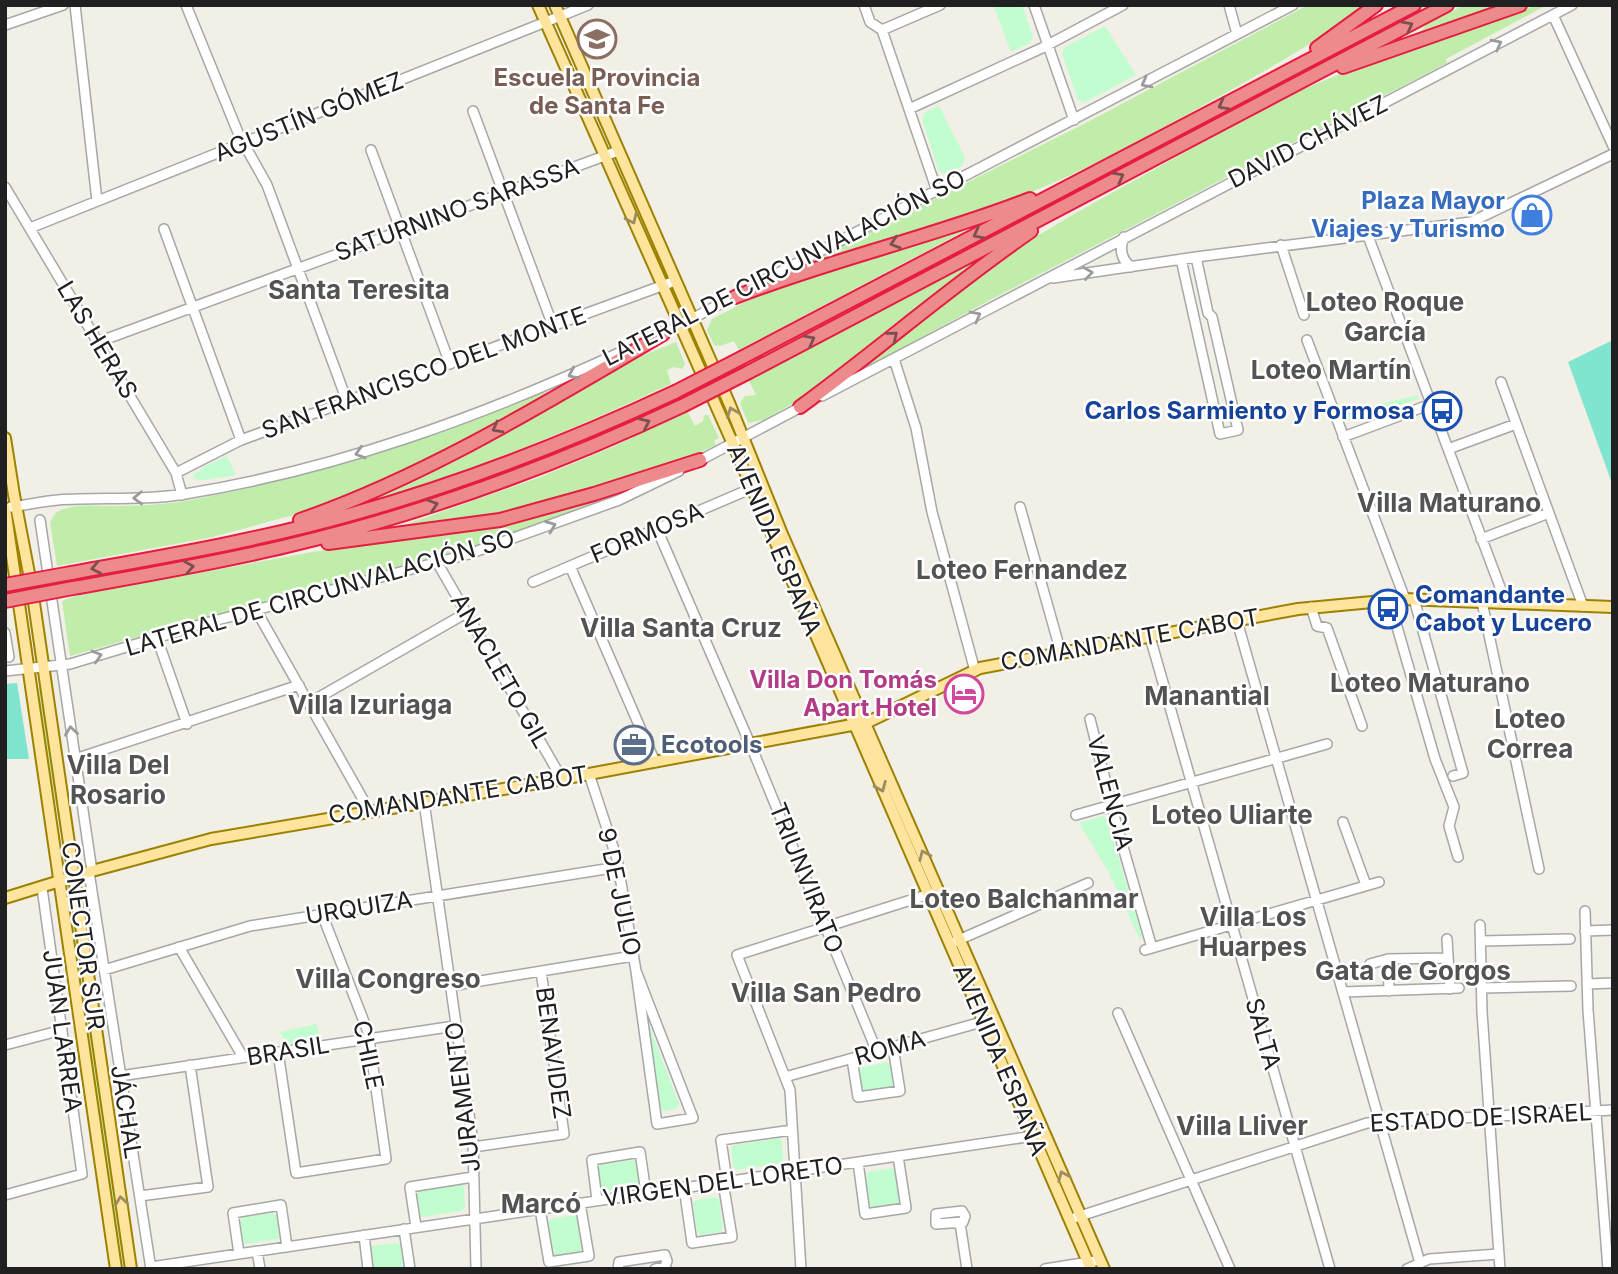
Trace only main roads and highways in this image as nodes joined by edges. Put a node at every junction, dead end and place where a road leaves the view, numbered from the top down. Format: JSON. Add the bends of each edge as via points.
{"nodes":[{"id":1,"x":538,"y":5,"type":"edge"},
{"id":2,"x":555,"y":5,"type":"edge"},
{"id":3,"x":1376,"y":5,"type":"edge"},
{"id":4,"x":1413,"y":5,"type":"edge"},
{"id":5,"x":1447,"y":5,"type":"edge"},
{"id":6,"x":1520,"y":5,"type":"edge"},
{"id":7,"x":1263,"y":84,"type":"junction"},
{"id":8,"x":1281,"y":92,"type":"junction"},
{"id":9,"x":1098,"y":171,"type":"junction"},
{"id":10,"x":1079,"y":198,"type":"junction"},
{"id":11,"x":735,"y":297,"type":"road end"},
{"id":12,"x":663,"y":334,"type":"road end"},
{"id":13,"x":800,"y":407,"type":"road end"},
{"id":14,"x":5,"y":438,"type":"edge"},
{"id":15,"x":738,"y":441,"type":"junction"},
{"id":16,"x":700,"y":460,"type":"road end"},
{"id":17,"x":9,"y":507,"type":"edge"},
{"id":18,"x":234,"y":542,"type":"junction"},
{"id":19,"x":286,"y":547,"type":"junction"},
{"id":20,"x":5,"y":585,"type":"edge"},
{"id":21,"x":5,"y":601,"type":"edge"},
{"id":22,"x":1613,"y":607,"type":"edge"},
{"id":23,"x":859,"y":724,"type":"junction"},
{"id":24,"x":75,"y":877,"type":"junction"},
{"id":25,"x":61,"y":881,"type":"junction"},
{"id":26,"x":5,"y":898,"type":"edge"},
{"id":27,"x":989,"y":1020,"type":"junction"},
{"id":28,"x":1075,"y":1217,"type":"junction"},
{"id":29,"x":1102,"y":1265,"type":"edge"},
{"id":30,"x":1090,"y":1266,"type":"edge"},
{"id":31,"x":117,"y":1269,"type":"edge"},
{"id":32,"x":131,"y":1269,"type":"edge"}],
"edges":[{"from":1,"to":15,"type":"main road","name":"AVENIDA ESPAÑA","one_way":true,"via":[[680,326]]},
{"from":15,"to":2,"type":"main road","name":"AVENIDA ESPAÑA","one_way":true,"via":[[692,320]]},
{"from":3,"to":7,"type":"highway"},
{"from":4,"to":7,"type":"highway"},
{"from":8,"to":5,"type":"highway","one_way":true},
{"from":6,"to":8,"type":"highway"},
{"from":7,"to":9,"type":"highway","one_way":true},
{"from":10,"to":8,"type":"highway","one_way":true},
{"from":9,"to":11,"type":"highway","one_way":true,"via":[[979,217]]},
{"from":9,"to":18,"type":"highway","one_way":true,"bridge":true,"via":[[675,392],[553,446],[351,514]]},
{"from":13,"to":10,"type":"highway","one_way":true,"via":[[995,256]]},
{"from":19,"to":10,"type":"highway","one_way":true,"bridge":true,"via":[[490,486],[585,449],[749,372]]},
{"from":12,"to":18,"type":"highway","one_way":true,"via":[[407,476]]},
{"from":14,"to":17,"type":"main road","name":"CONECTOR SUR"},
{"from":15,"to":23,"type":"main road","name":"AVENIDA ESPAÑA"},
{"from":16,"to":19,"type":"highway","via":[[489,523]]},
{"from":17,"to":24,"type":"main road","name":"CONECTOR SUR","via":[[43,667]]},
{"from":17,"to":25,"type":"main road","name":"CONECTOR SUR"},
{"from":18,"to":20,"type":"highway","one_way":true,"bridge":true},
{"from":21,"to":19,"type":"highway","one_way":true,"bridge":true},
{"from":22,"to":23,"type":"main road","name":"COMANDANTE CABOT","via":[[1410,599],[1311,607],[975,671]]},
{"from":23,"to":24,"type":"main road","name":"COMANDANTE CABOT","via":[[211,839]]},
{"from":23,"to":27,"type":"main road","name":"AVENIDA ESPAÑA","one_way":true,"via":[[928,894]]},
{"from":27,"to":23,"type":"main road","name":"AVENIDA ESPAÑA","one_way":true,"via":[[961,939]]},
{"from":24,"to":25,"type":"main road","name":"COMANDANTE CABOT"},
{"from":32,"to":24,"type":"main road","name":"CONECTOR SUR","one_way":true},
{"from":25,"to":26,"type":"main road","name":"COMANDANTE CABOT"},
{"from":25,"to":31,"type":"main road","name":"CONECTOR SUR"},
{"from":28,"to":27,"type":"main road","name":"AVENIDA ESPAÑA","one_way":true,"via":[[1045,1134]]},
{"from":27,"to":28,"type":"main road","name":"AVENIDA ESPAÑA","via":[[1033,1136]]},
{"from":28,"to":29,"type":"main road","name":"AVENIDA ESPAÑA"},
{"from":28,"to":30,"type":"main road","name":"AVENIDA ESPAÑA"}]}
